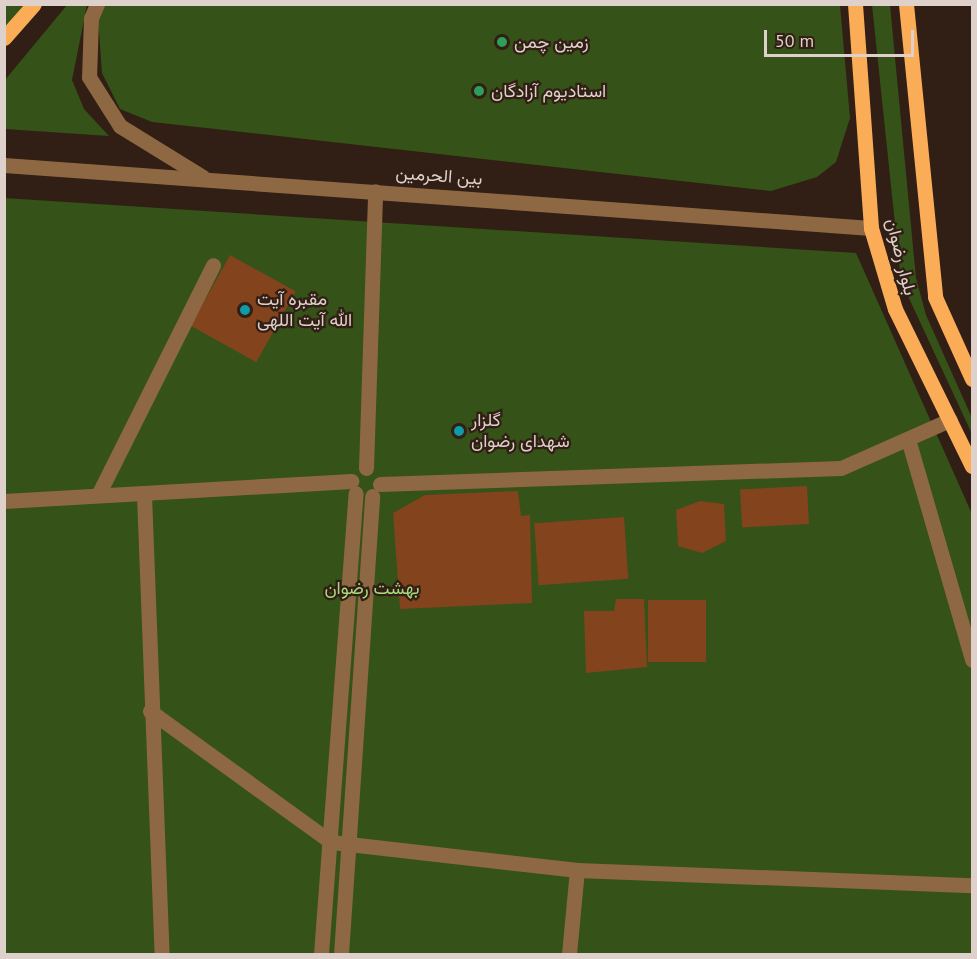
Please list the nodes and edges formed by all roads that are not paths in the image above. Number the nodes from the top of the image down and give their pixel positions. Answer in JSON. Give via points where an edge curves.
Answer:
{"nodes":[{"id":1,"x":34,"y":4,"type":"edge"},
{"id":2,"x":97,"y":4,"type":"edge"},
{"id":3,"x":855,"y":4,"type":"edge"},
{"id":4,"x":906,"y":4,"type":"edge"},
{"id":5,"x":4,"y":38,"type":"edge"},
{"id":6,"x":4,"y":165,"type":"edge"},
{"id":7,"x":205,"y":179,"type":"junction"},
{"id":8,"x":375,"y":191,"type":"junction"},
{"id":9,"x":872,"y":228,"type":"junction"},
{"id":10,"x":213,"y":265,"type":"dead end"},
{"id":11,"x":972,"y":380,"type":"edge"},
{"id":12,"x":950,"y":420,"type":"junction"},
{"id":13,"x":908,"y":439,"type":"junction"},
{"id":14,"x":972,"y":466,"type":"edge"},
{"id":15,"x":366,"y":468,"type":"junction"},
{"id":16,"x":353,"y":487,"type":"junction"},
{"id":17,"x":376,"y":490,"type":"junction"},
{"id":18,"x":98,"y":495,"type":"junction"},
{"id":19,"x":144,"y":495,"type":"junction"},
{"id":20,"x":4,"y":501,"type":"edge"},
{"id":21,"x":972,"y":660,"type":"edge"},
{"id":22,"x":150,"y":711,"type":"junction"},
{"id":23,"x":331,"y":842,"type":"junction"},
{"id":24,"x":348,"y":844,"type":"junction"},
{"id":25,"x":577,"y":870,"type":"junction"},
{"id":26,"x":972,"y":885,"type":"edge"},
{"id":27,"x":162,"y":954,"type":"edge"},
{"id":28,"x":321,"y":954,"type":"edge"},
{"id":29,"x":341,"y":954,"type":"edge"},
{"id":30,"x":569,"y":954,"type":"edge"}],
"edges":[{"from":1,"to":5,"type":"main road"},
{"from":2,"to":7,"type":"street","via":[[91,18],[88,77],[120,126]]},
{"from":3,"to":9,"type":"main road","name":"بلوار رضوان"},
{"from":4,"to":11,"type":"main road","name":"بلوار رضوان","via":[[935,297]]},
{"from":6,"to":7,"type":"street","name":"بین الحرمین"},
{"from":7,"to":8,"type":"street","name":"بین الحرمین"},
{"from":8,"to":9,"type":"street","name":"بین الحرمین"},
{"from":8,"to":15,"type":"street"},
{"from":9,"to":12,"type":"main road","name":"بلوار رضوان","via":[[895,309]]},
{"from":10,"to":18,"type":"street"},
{"from":12,"to":13,"type":"street"},
{"from":12,"to":14,"type":"main road","name":"بلوار رضوان"},
{"from":13,"to":17,"type":"street","via":[[842,468]]},
{"from":13,"to":21,"type":"street"},
{"from":15,"to":16,"type":"street"},
{"from":15,"to":17,"type":"street","via":[[377,474]]},
{"from":16,"to":17,"type":"street"},
{"from":16,"to":19,"type":"street"},
{"from":16,"to":23,"type":"street"},
{"from":17,"to":24,"type":"street"},
{"from":18,"to":19,"type":"street"},
{"from":18,"to":20,"type":"street"},
{"from":19,"to":22,"type":"street"},
{"from":22,"to":23,"type":"street"},
{"from":22,"to":27,"type":"street"},
{"from":23,"to":24,"type":"street"},
{"from":23,"to":28,"type":"street"},
{"from":24,"to":25,"type":"street"},
{"from":24,"to":29,"type":"street"},
{"from":25,"to":26,"type":"street"},
{"from":25,"to":30,"type":"street"}]}
